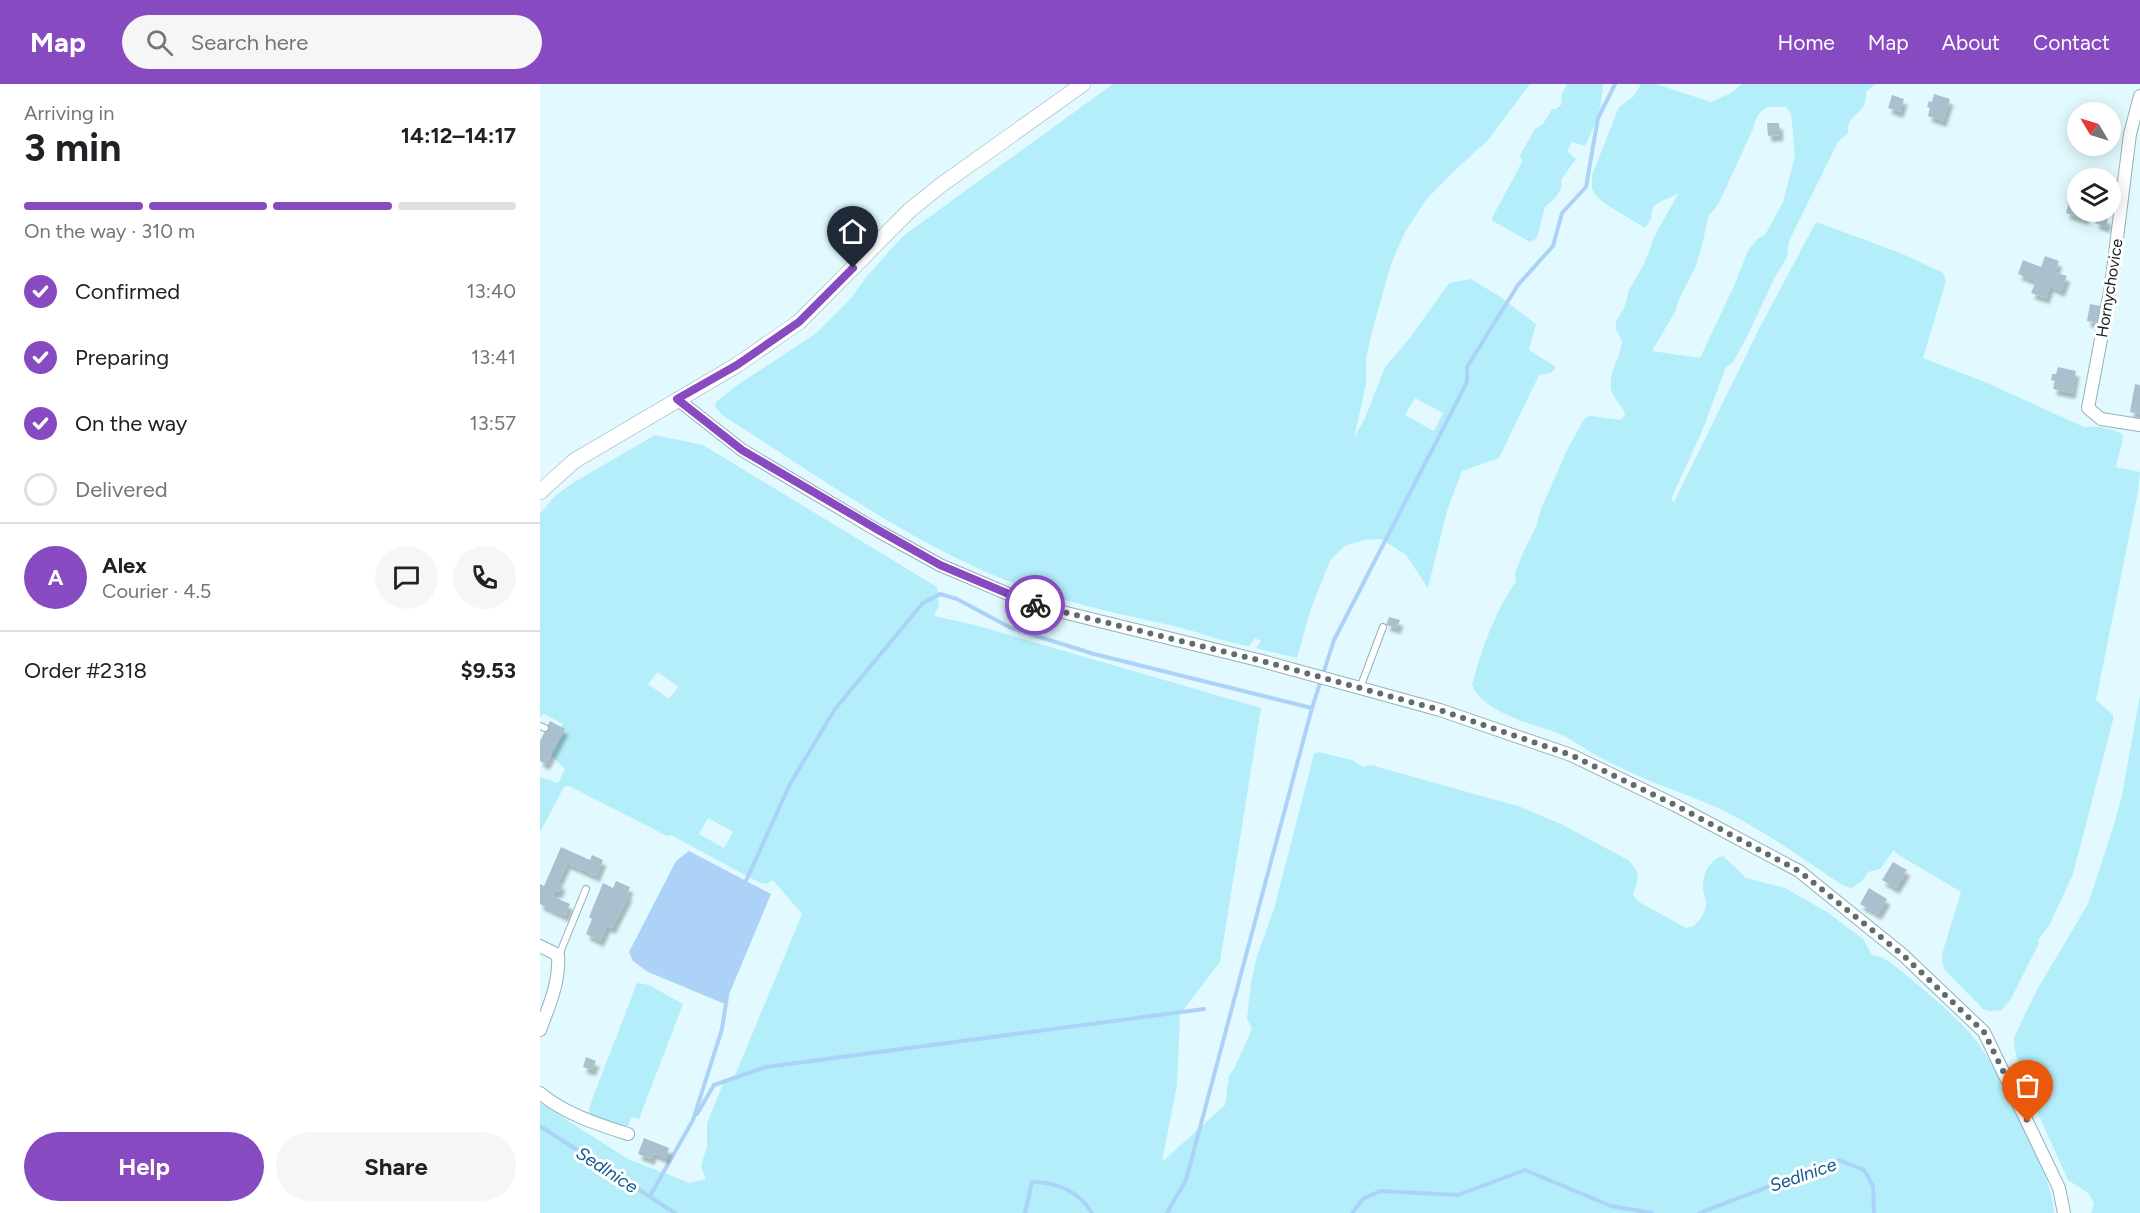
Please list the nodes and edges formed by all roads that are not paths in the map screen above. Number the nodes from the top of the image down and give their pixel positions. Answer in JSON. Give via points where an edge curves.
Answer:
{"nodes":[{"id":1,"x":1083,"y":84,"type":"edge"},
{"id":2,"x":2140,"y":96,"type":"edge"},
{"id":3,"x":677,"y":399,"type":"junction"},
{"id":4,"x":2140,"y":425,"type":"edge"},
{"id":5,"x":540,"y":492,"type":"edge"},
{"id":6,"x":1383,"y":627,"type":"dead end"},
{"id":7,"x":1360,"y":688,"type":"junction"},
{"id":8,"x":586,"y":889,"type":"dead end"},
{"id":9,"x":540,"y":946,"type":"edge"},
{"id":10,"x":558,"y":955,"type":"junction"},
{"id":11,"x":540,"y":1030,"type":"edge"},
{"id":12,"x":540,"y":1093,"type":"edge"},
{"id":13,"x":628,"y":1134,"type":"dead end"},
{"id":14,"x":2064,"y":1213,"type":"edge"}],
"edges":[{"from":1,"to":3,"type":"street","via":[[910,210],[799,322],[737,365]]},
{"from":2,"to":4,"type":"street","name":"Hornychovice","via":[[2130,134],[2111,286],[2088,408],[2101,419]]},
{"from":3,"to":5,"type":"street","via":[[574,461]]},
{"from":3,"to":7,"type":"street","via":[[742,450],[940,565],[1034,604]]},
{"from":6,"to":7,"type":"lane"},
{"from":7,"to":14,"type":"street","via":[[1440,710],[1571,755],[1799,871],[1903,955],[1984,1032],[2060,1188]]},
{"from":8,"to":10,"type":"lane"},
{"from":9,"to":10,"type":"street"},
{"from":10,"to":11,"type":"street","via":[[558,981]]},
{"from":12,"to":13,"type":"street","via":[[569,1112]]}]}
